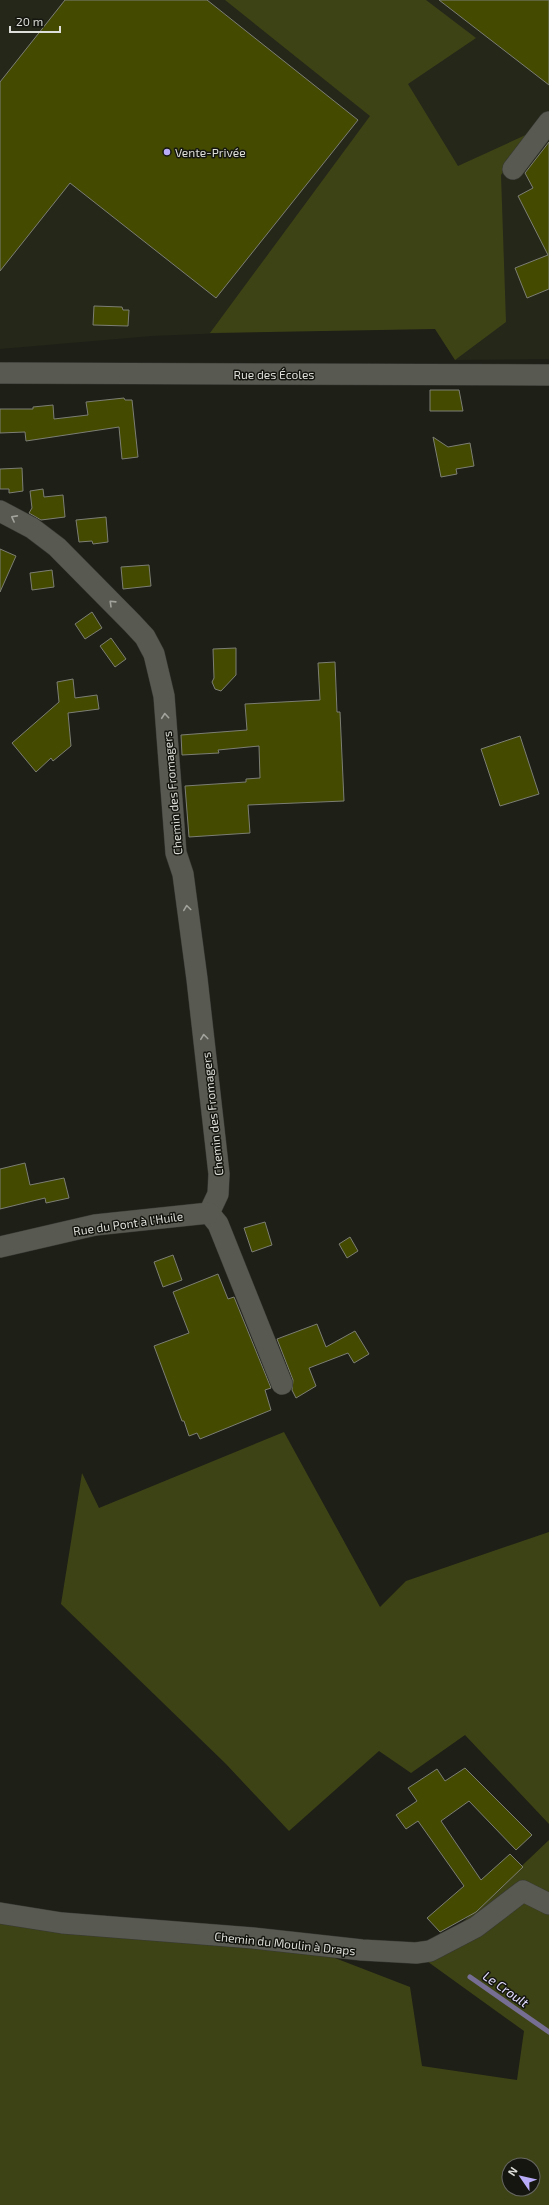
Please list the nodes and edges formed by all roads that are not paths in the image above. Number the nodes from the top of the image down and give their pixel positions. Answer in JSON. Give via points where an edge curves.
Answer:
{"nodes":[{"id":1,"x":549,"y":122,"type":"edge"},
{"id":2,"x":513,"y":169,"type":"dead end"},
{"id":3,"x":0,"y":373,"type":"edge"},
{"id":4,"x":549,"y":375,"type":"edge"},
{"id":5,"x":0,"y":511,"type":"edge"},
{"id":6,"x":209,"y":1213,"type":"junction"},
{"id":7,"x":0,"y":1247,"type":"edge"},
{"id":8,"x":282,"y":1384,"type":"dead end"},
{"id":9,"x":549,"y":1904,"type":"edge"},
{"id":10,"x":0,"y":1913,"type":"edge"}],
"edges":[{"from":1,"to":2,"type":"street"},
{"from":3,"to":4,"type":"street","name":"Rue des Écoles"},
{"from":6,"to":5,"type":"street","name":"Chemin des Fromagers","one_way":true,"via":[[218,1194],[214,1125],[183,874],[176,853],[164,696],[154,654],[145,637],[56,547],[32,528]]},
{"from":6,"to":7,"type":"street","name":"Rue du Pont à l'Huile","via":[[95,1225]]},
{"from":6,"to":8,"type":"street","via":[[218,1224]]},
{"from":9,"to":10,"type":"street","name":"Chemin du Moulin à Draps","via":[[523,1891],[476,1928],[430,1951],[416,1953],[62,1923]]}]}
